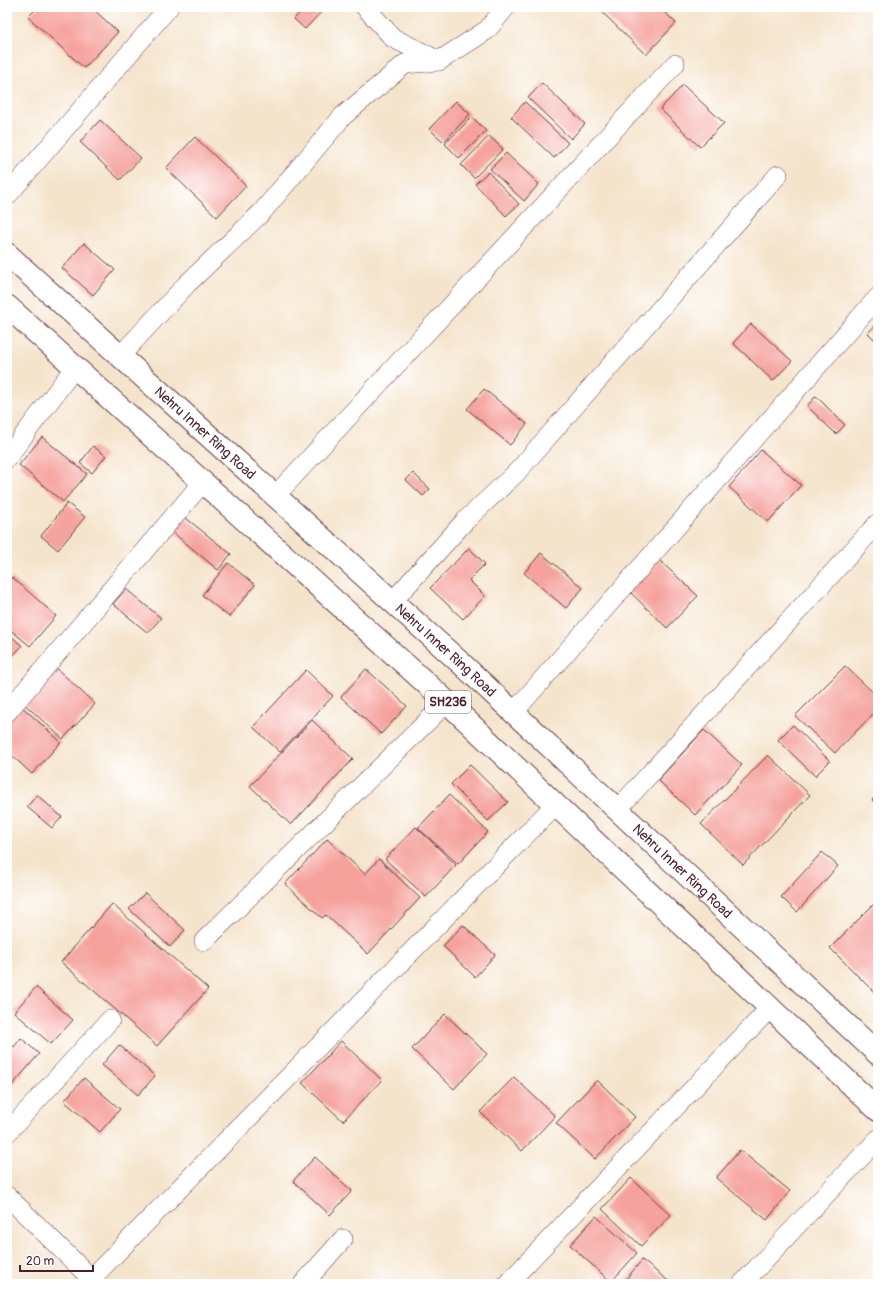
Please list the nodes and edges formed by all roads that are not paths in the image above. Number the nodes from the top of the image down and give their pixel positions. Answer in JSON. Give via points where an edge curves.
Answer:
{"nodes":[{"id":1,"x":169,"y":7,"type":"edge"},
{"id":2,"x":366,"y":7,"type":"edge"},
{"id":3,"x":506,"y":7,"type":"edge"},
{"id":4,"x":439,"y":61,"type":"junction"},
{"id":5,"x":675,"y":64,"type":"dead end"},
{"id":6,"x":778,"y":175,"type":"dead end"},
{"id":7,"x":7,"y":196,"type":"edge"},
{"id":8,"x":7,"y":254,"type":"edge"},
{"id":9,"x":878,"y":297,"type":"edge"},
{"id":10,"x":7,"y":306,"type":"edge"},
{"id":11,"x":120,"y":356,"type":"junction"},
{"id":12,"x":75,"y":367,"type":"junction"},
{"id":13,"x":7,"y":458,"type":"edge"},
{"id":14,"x":203,"y":482,"type":"junction"},
{"id":15,"x":275,"y":496,"type":"junction"},
{"id":16,"x":878,"y":523,"type":"edge"},
{"id":17,"x":392,"y":602,"type":"junction"},
{"id":18,"x":447,"y":702,"type":"junction"},
{"id":19,"x":7,"y":712,"type":"edge"},
{"id":20,"x":513,"y":713,"type":"junction"},
{"id":21,"x":555,"y":805,"type":"junction"},
{"id":22,"x":617,"y":810,"type":"junction"},
{"id":23,"x":204,"y":941,"type":"dead end"},
{"id":24,"x":770,"y":1008,"type":"junction"},
{"id":25,"x":110,"y":1020,"type":"dead end"},
{"id":26,"x":878,"y":1054,"type":"edge"},
{"id":27,"x":878,"y":1110,"type":"edge"},
{"id":28,"x":7,"y":1133,"type":"edge"},
{"id":29,"x":878,"y":1139,"type":"edge"},
{"id":30,"x":7,"y":1196,"type":"edge"},
{"id":31,"x":343,"y":1239,"type":"dead end"},
{"id":32,"x":91,"y":1282,"type":"edge"},
{"id":33,"x":303,"y":1284,"type":"edge"},
{"id":34,"x":507,"y":1284,"type":"edge"},
{"id":35,"x":742,"y":1284,"type":"edge"}],
"edges":[{"from":1,"to":7,"type":"street"},
{"from":2,"to":4,"type":"street","via":[[393,38]]},
{"from":3,"to":4,"type":"street","via":[[487,30]]},
{"from":4,"to":11,"type":"street","via":[[405,64],[343,116],[262,212],[187,284]]},
{"from":5,"to":15,"type":"street"},
{"from":6,"to":17,"type":"street","via":[[516,473],[465,521]]},
{"from":8,"to":11,"type":"main road","name":"Nehru Inner Ring Road","number":"SH236"},
{"from":9,"to":20,"type":"street"},
{"from":10,"to":12,"type":"main road","number":"SH236"},
{"from":11,"to":15,"type":"main road","name":"Nehru Inner Ring Road","number":"SH236"},
{"from":12,"to":13,"type":"street"},
{"from":12,"to":14,"type":"main road","number":"SH236"},
{"from":14,"to":18,"type":"main road","number":"SH236"},
{"from":14,"to":19,"type":"street"},
{"from":15,"to":17,"type":"main road","name":"Nehru Inner Ring Road","number":"SH236"},
{"from":16,"to":22,"type":"street"},
{"from":17,"to":20,"type":"main road","name":"Nehru Inner Ring Road","number":"SH236"},
{"from":18,"to":21,"type":"main road","number":"SH236"},
{"from":18,"to":23,"type":"street"},
{"from":20,"to":22,"type":"main road","name":"Nehru Inner Ring Road","number":"SH236"},
{"from":21,"to":24,"type":"main road","number":"SH236"},
{"from":21,"to":32,"type":"street"},
{"from":22,"to":26,"type":"main road","name":"Nehru Inner Ring Road","number":"SH236"},
{"from":24,"to":27,"type":"main road","number":"SH236"},
{"from":24,"to":34,"type":"street"},
{"from":25,"to":28,"type":"street"},
{"from":29,"to":35,"type":"street"},
{"from":30,"to":32,"type":"street"},
{"from":31,"to":33,"type":"street"}]}
